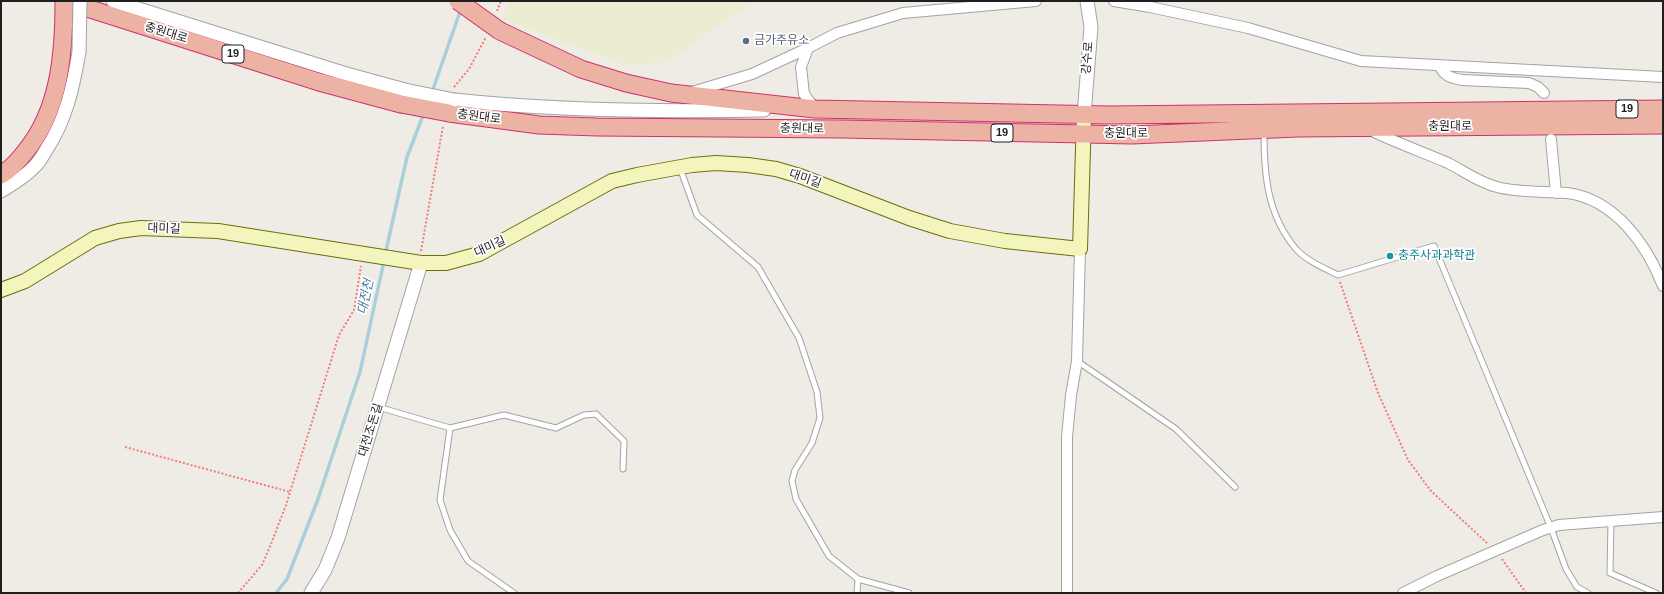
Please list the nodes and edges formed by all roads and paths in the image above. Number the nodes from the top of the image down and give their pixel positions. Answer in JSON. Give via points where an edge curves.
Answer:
{"nodes":[{"id":1,"x":65,"y":1,"type":"edge"},
{"id":2,"x":80,"y":1,"type":"edge"},
{"id":3,"x":113,"y":1,"type":"edge"},
{"id":4,"x":458,"y":1,"type":"edge"},
{"id":5,"x":1036,"y":1,"type":"edge"},
{"id":6,"x":1087,"y":1,"type":"edge"},
{"id":7,"x":1114,"y":1,"type":"edge"},
{"id":8,"x":808,"y":48,"type":"junction"},
{"id":9,"x":71,"y":50,"type":"junction"},
{"id":10,"x":1439,"y":65,"type":"junction"},
{"id":11,"x":1663,"y":77,"type":"edge"},
{"id":12,"x":1544,"y":92,"type":"dead end"},
{"id":13,"x":684,"y":94,"type":"junction"},
{"id":14,"x":403,"y":97,"type":"junction"},
{"id":15,"x":452,"y":107,"type":"junction"},
{"id":16,"x":815,"y":109,"type":"junction"},
{"id":17,"x":1663,"y":109,"type":"edge"},
{"id":18,"x":1084,"y":115,"type":"junction"},
{"id":19,"x":1554,"y":125,"type":"junction"},
{"id":20,"x":1663,"y":125,"type":"edge"},
{"id":21,"x":1366,"y":127,"type":"junction"},
{"id":22,"x":1264,"y":129,"type":"junction"},
{"id":23,"x":1083,"y":134,"type":"junction"},
{"id":24,"x":680,"y":167,"type":"junction"},
{"id":25,"x":1,"y":175,"type":"edge"},
{"id":26,"x":1,"y":191,"type":"edge"},
{"id":27,"x":1556,"y":193,"type":"junction"},
{"id":28,"x":1080,"y":249,"type":"junction"},
{"id":29,"x":363,"y":257,"type":"junction"},
{"id":30,"x":416,"y":262,"type":"junction"},
{"id":31,"x":1338,"y":275,"type":"junction"},
{"id":32,"x":1663,"y":286,"type":"edge"},
{"id":33,"x":1,"y":290,"type":"edge"},
{"id":34,"x":1077,"y":361,"type":"junction"},
{"id":35,"x":378,"y":408,"type":"junction"},
{"id":36,"x":450,"y":428,"type":"junction"},
{"id":37,"x":125,"y":447,"type":"dead end"},
{"id":38,"x":623,"y":469,"type":"dead end"},
{"id":39,"x":1235,"y":487,"type":"dead end"},
{"id":40,"x":290,"y":492,"type":"junction"},
{"id":41,"x":1663,"y":517,"type":"edge"},
{"id":42,"x":1611,"y":521,"type":"junction"},
{"id":43,"x":1551,"y":528,"type":"junction"},
{"id":44,"x":1496,"y":551,"type":"junction"},
{"id":45,"x":858,"y":579,"type":"junction"},
{"id":46,"x":238,"y":593,"type":"edge"},
{"id":47,"x":312,"y":593,"type":"edge"},
{"id":48,"x":514,"y":593,"type":"edge"},
{"id":49,"x":857,"y":593,"type":"edge"},
{"id":50,"x":909,"y":593,"type":"edge"},
{"id":51,"x":1067,"y":593,"type":"edge"},
{"id":52,"x":1403,"y":593,"type":"edge"},
{"id":53,"x":1526,"y":593,"type":"edge"},
{"id":54,"x":1588,"y":593,"type":"edge"},
{"id":55,"x":1656,"y":593,"type":"edge"}],
"edges":[{"from":1,"to":9,"type":"highway","number":"19"},
{"from":1,"to":14,"type":"highway","name":"충원대로","number":"19","via":[[319,82]]},
{"from":2,"to":9,"type":"street","bridge":true},
{"from":3,"to":14,"type":"street","name":"충원대로","via":[[343,73]]},
{"from":4,"to":13,"type":"highway","name":"충원대로","bridge":true,"via":[[500,31],[580,69],[626,83]]},
{"from":5,"to":8,"type":"street","via":[[903,13],[837,33]]},
{"from":6,"to":18,"type":"street","name":"강수로","via":[[1091,27]]},
{"from":7,"to":10,"type":"street","via":[[1150,6],[1248,28],[1361,61]]},
{"from":8,"to":13,"type":"street","via":[[752,74]]},
{"from":8,"to":16,"type":"street","via":[[801,67],[804,94]]},
{"from":9,"to":25,"type":"highway","via":[[46,116],[33,142],[16,163]]},
{"from":9,"to":26,"type":"street","via":[[74,86],[66,114],[36,165]]},
{"from":10,"to":11,"type":"street"},
{"from":10,"to":12,"type":"street","via":[[1451,78],[1529,83]]},
{"from":13,"to":16,"type":"highway","name":"충원대로"},
{"from":14,"to":15,"type":"highway","name":"충원대로","number":"19","bridge":true},
{"from":15,"to":16,"type":"street","via":[[503,105],[698,111]]},
{"from":15,"to":23,"type":"highway","name":"충원대로","number":"19","via":[[539,125]]},
{"from":16,"to":18,"type":"highway","name":"충원대로","number":"19"},
{"from":17,"to":19,"type":"highway","number":"19","via":[[1592,109]]},
{"from":18,"to":19,"type":"highway","name":"충원대로","number":"19","via":[[1276,114]]},
{"from":18,"to":23,"type":"main road"},
{"from":19,"to":20,"type":"highway","number":"19"},
{"from":19,"to":21,"type":"highway","name":"충원대로","number":"19"},
{"from":19,"to":27,"type":"street"},
{"from":21,"to":22,"type":"highway","name":"충원대로","number":"19"},
{"from":21,"to":27,"type":"street","via":[[1496,187]]},
{"from":22,"to":23,"type":"highway","name":"충원대로","number":"19","via":[[1132,135]]},
{"from":22,"to":31,"type":"lane","via":[[1264,168],[1271,203],[1284,231],[1297,249],[1318,265]]},
{"from":23,"to":28,"type":"main road"},
{"from":24,"to":28,"type":"main road","name":"대미길","via":[[716,163],[776,169],[950,232]]},
{"from":24,"to":30,"type":"main road","name":"대미길","via":[[612,181],[479,254],[446,263]]},
{"from":24,"to":45,"type":"lane","via":[[697,215],[758,267],[799,338],[817,392],[820,418],[812,443],[795,470],[792,481],[796,499],[829,556]]},
{"from":27,"to":32,"type":"street","via":[[1568,193],[1591,199],[1610,211],[1629,229],[1647,252]]},
{"from":28,"to":34,"type":"street"},
{"from":29,"to":30,"type":"main road","name":"대미길"},
{"from":29,"to":33,"type":"main road","name":"대미길","via":[[218,231],[141,228],[95,238],[25,281]]},
{"from":29,"to":40,"type":"path","via":[[354,310],[339,335]]},
{"from":30,"to":35,"type":"street","name":"대전조돈길"},
{"from":31,"to":43,"type":"lane","via":[[1434,246]]},
{"from":31,"to":44,"type":"path","via":[[1378,393],[1408,460],[1431,491]]},
{"from":34,"to":39,"type":"lane","via":[[1176,429]]},
{"from":34,"to":51,"type":"street","via":[[1066,437]]},
{"from":35,"to":36,"type":"lane"},
{"from":35,"to":47,"type":"street","name":"대전조돈길","via":[[338,538]]},
{"from":36,"to":38,"type":"lane","via":[[504,414],[556,428],[584,414],[596,414],[624,441]]},
{"from":36,"to":48,"type":"lane","via":[[440,500],[450,530],[468,561]]},
{"from":37,"to":40,"type":"path"},
{"from":40,"to":46,"type":"path","via":[[262,565]]},
{"from":41,"to":42,"type":"street"},
{"from":42,"to":43,"type":"street","via":[[1559,525]]},
{"from":42,"to":55,"type":"lane","via":[[1610,573]]},
{"from":43,"to":44,"type":"street"},
{"from":43,"to":54,"type":"lane","via":[[1566,569],[1578,587]]},
{"from":44,"to":52,"type":"street"},
{"from":44,"to":53,"type":"path"},
{"from":45,"to":49,"type":"lane"},
{"from":45,"to":50,"type":"lane"}]}
